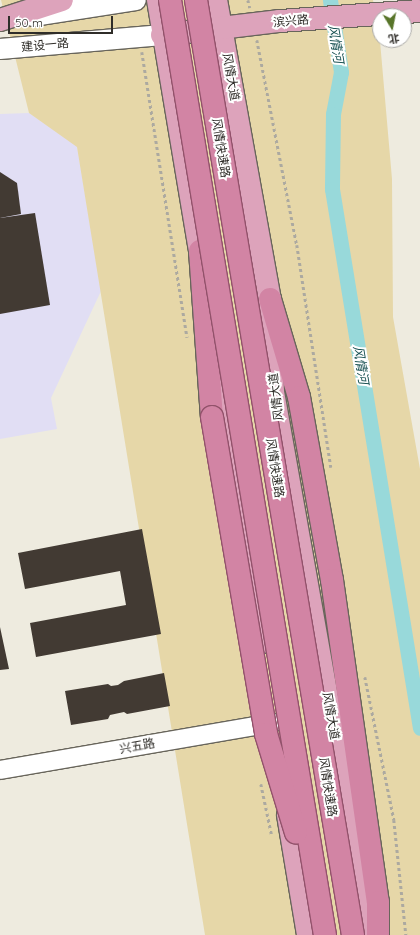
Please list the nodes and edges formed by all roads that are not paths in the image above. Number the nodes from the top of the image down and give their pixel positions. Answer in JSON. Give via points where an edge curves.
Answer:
{"nodes":[{"id":1,"x":62,"y":0,"type":"edge"},
{"id":2,"x":136,"y":0,"type":"edge"},
{"id":3,"x":158,"y":0,"type":"edge"},
{"id":4,"x":170,"y":0,"type":"edge"},
{"id":5,"x":196,"y":0,"type":"edge"},
{"id":6,"x":216,"y":0,"type":"edge"},
{"id":7,"x":420,"y":11,"type":"edge"},
{"id":8,"x":0,"y":21,"type":"edge"},
{"id":9,"x":222,"y":28,"type":"junction"},
{"id":10,"x":162,"y":35,"type":"junction"},
{"id":11,"x":0,"y":49,"type":"edge"},
{"id":12,"x":200,"y":251,"type":"junction"},
{"id":13,"x":270,"y":299,"type":"junction"},
{"id":14,"x":273,"y":723,"type":"junction"},
{"id":15,"x":0,"y":770,"type":"edge"},
{"id":16,"x":318,"y":930,"type":"edge"},
{"id":17,"x":353,"y":935,"type":"edge"},
{"id":18,"x":369,"y":935,"type":"edge"},
{"id":19,"x":378,"y":935,"type":"edge"}],
"edges":[{"from":1,"to":8,"type":"main road"},
{"from":2,"to":8,"type":"main road"},
{"from":3,"to":10,"type":"main road"},
{"from":4,"to":16,"type":"highway","bridge":true},
{"from":5,"to":17,"type":"highway","name":"风情快速路","bridge":true},
{"from":6,"to":9,"type":"main road","name":"风情大道"},
{"from":7,"to":9,"type":"main road","name":"滨兴路","via":[[373,13]]},
{"from":9,"to":10,"type":"main road","name":"滨兴路"},
{"from":9,"to":13,"type":"main road","name":"风情大道"},
{"from":10,"to":11,"type":"main road","name":"建设一路"},
{"from":10,"to":12,"type":"main road"},
{"from":12,"to":14,"type":"main road"},
{"from":12,"to":16,"type":"highway","bridge":true,"via":[[212,417],[266,734]]},
{"from":13,"to":18,"type":"main road","name":"风情大道","via":[[273,392]]},
{"from":13,"to":19,"type":"highway","via":[[299,398],[332,580],[378,902]]},
{"from":14,"to":15,"type":"street","name":"兴五路"},
{"from":14,"to":16,"type":"main road"}]}
